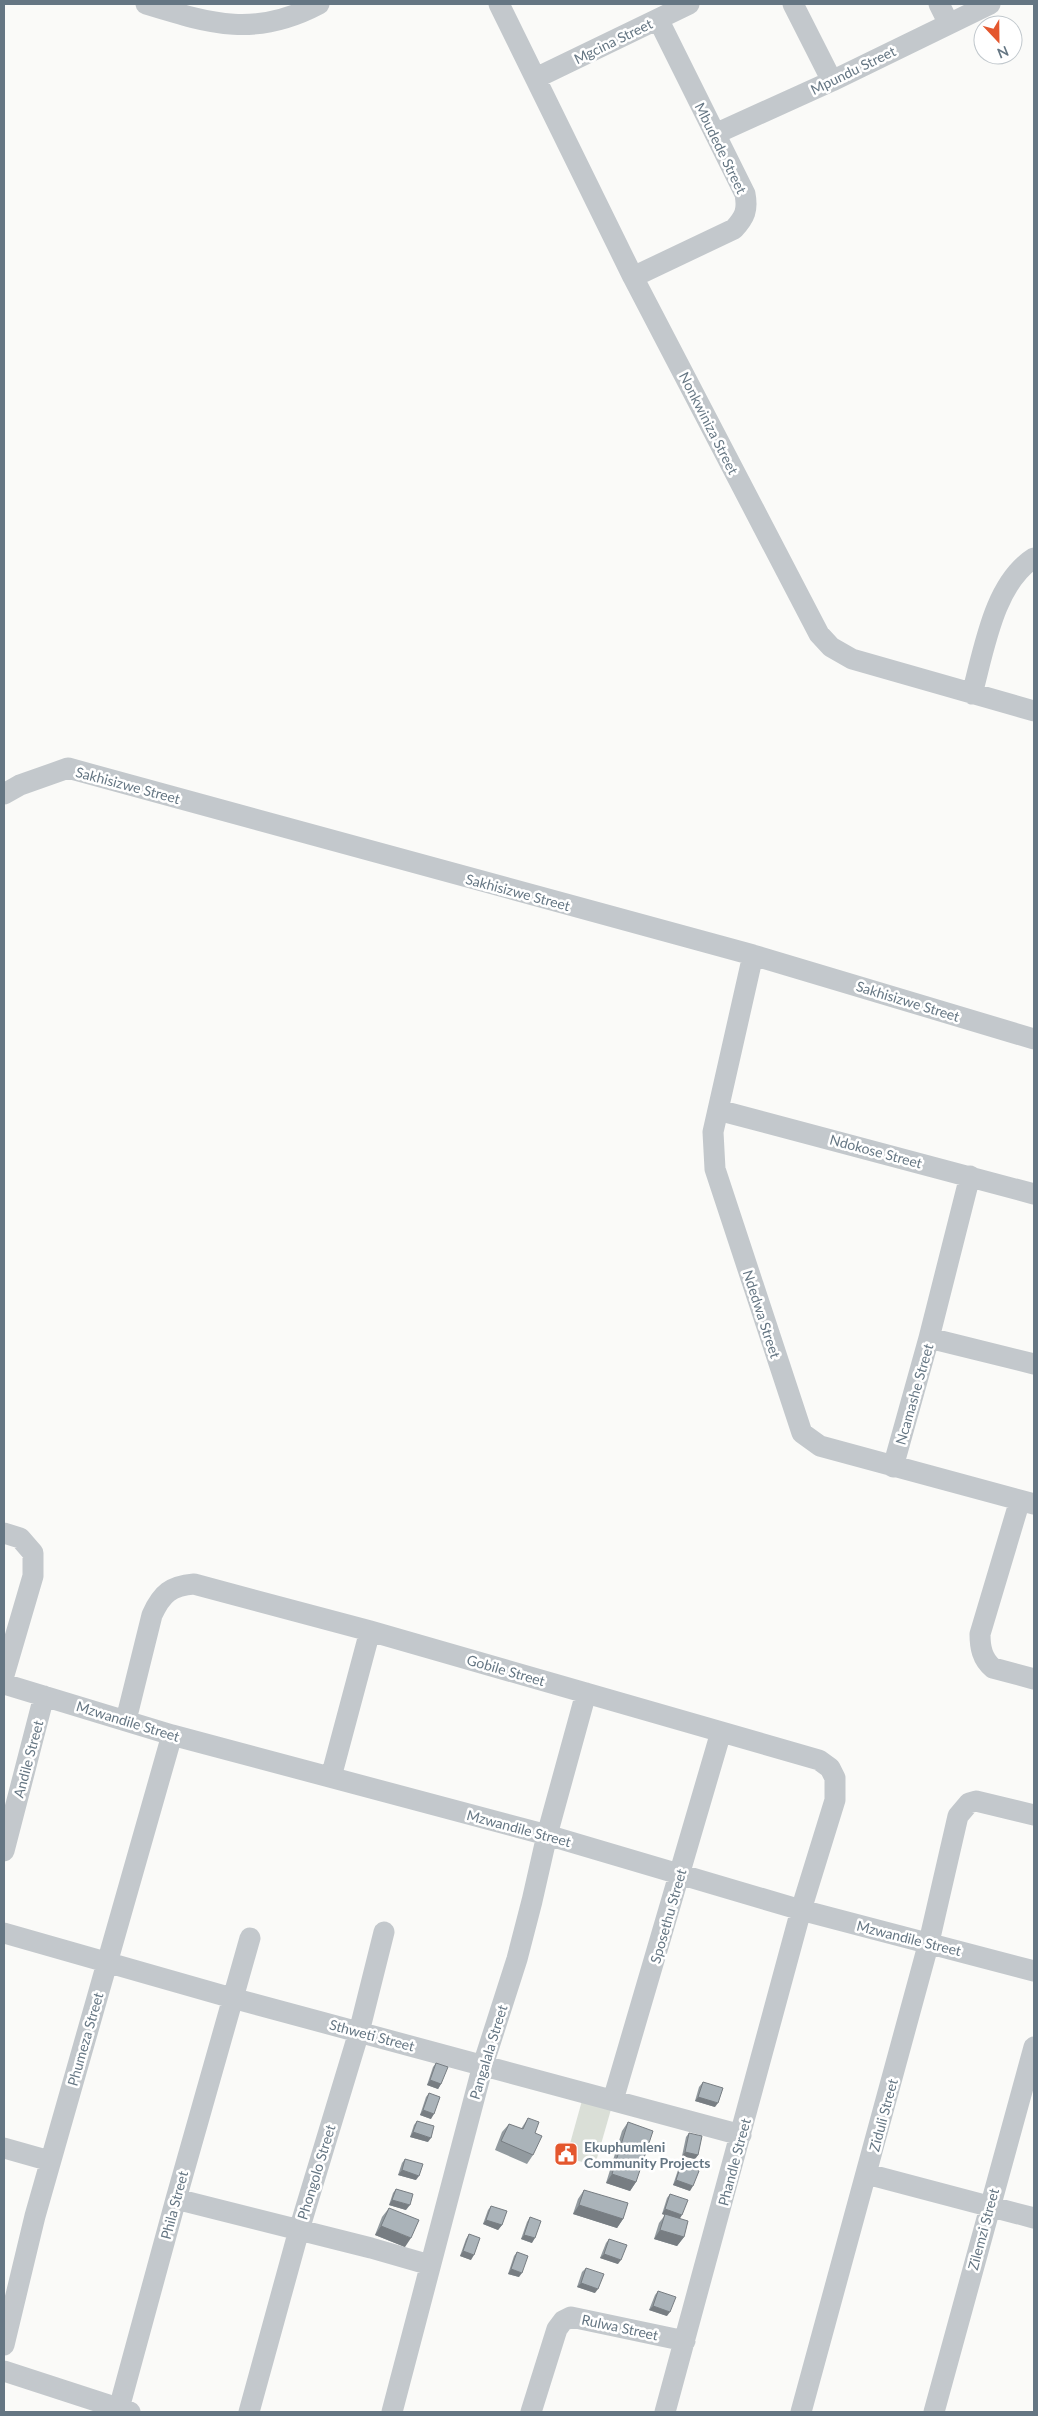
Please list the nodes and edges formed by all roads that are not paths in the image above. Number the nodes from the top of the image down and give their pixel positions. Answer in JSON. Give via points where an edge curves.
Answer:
{"nodes":[{"id":1,"x":146,"y":4,"type":"edge"},
{"id":2,"x":319,"y":4,"type":"edge"},
{"id":3,"x":499,"y":4,"type":"edge"},
{"id":4,"x":689,"y":4,"type":"edge"},
{"id":5,"x":793,"y":4,"type":"edge"},
{"id":6,"x":939,"y":4,"type":"edge"},
{"id":7,"x":990,"y":4,"type":"edge"},
{"id":8,"x":658,"y":20,"type":"junction"},
{"id":9,"x":949,"y":24,"type":"junction"},
{"id":10,"x":536,"y":78,"type":"junction"},
{"id":11,"x":832,"y":81,"type":"junction"},
{"id":12,"x":715,"y":134,"type":"junction"},
{"id":13,"x":633,"y":277,"type":"junction"},
{"id":14,"x":1034,"y":558,"type":"edge"},
{"id":15,"x":972,"y":694,"type":"junction"},
{"id":16,"x":1034,"y":711,"type":"edge"},
{"id":17,"x":4,"y":794,"type":"edge"},
{"id":18,"x":753,"y":955,"type":"junction"},
{"id":19,"x":1034,"y":1039,"type":"edge"},
{"id":20,"x":718,"y":1110,"type":"junction"},
{"id":21,"x":970,"y":1176,"type":"junction"},
{"id":22,"x":1034,"y":1194,"type":"edge"},
{"id":23,"x":929,"y":1338,"type":"junction"},
{"id":24,"x":1034,"y":1364,"type":"edge"},
{"id":25,"x":893,"y":1467,"type":"junction"},
{"id":26,"x":1027,"y":1502,"type":"edge"},
{"id":27,"x":4,"y":1533,"type":"edge"},
{"id":28,"x":370,"y":1631,"type":"junction"},
{"id":29,"x":4,"y":1675,"type":"edge"},
{"id":30,"x":1034,"y":1679,"type":"edge"},
{"id":31,"x":4,"y":1684,"type":"edge"},
{"id":32,"x":586,"y":1692,"type":"junction"},
{"id":33,"x":44,"y":1696,"type":"junction"},
{"id":34,"x":126,"y":1720,"type":"junction"},
{"id":35,"x":721,"y":1732,"type":"junction"},
{"id":36,"x":172,"y":1734,"type":"junction"},
{"id":37,"x":331,"y":1778,"type":"junction"},
{"id":38,"x":1034,"y":1815,"type":"edge"},
{"id":39,"x":547,"y":1834,"type":"junction"},
{"id":40,"x":4,"y":1851,"type":"edge"},
{"id":41,"x":681,"y":1874,"type":"junction"},
{"id":42,"x":801,"y":1910,"type":"junction"},
{"id":43,"x":384,"y":1932,"type":"dead end"},
{"id":44,"x":4,"y":1933,"type":"edge"},
{"id":45,"x":250,"y":1938,"type":"dead end"},
{"id":46,"x":929,"y":1942,"type":"junction"},
{"id":47,"x":107,"y":1961,"type":"junction"},
{"id":48,"x":1034,"y":1971,"type":"edge"},
{"id":49,"x":232,"y":1998,"type":"junction"},
{"id":50,"x":359,"y":2032,"type":"junction"},
{"id":51,"x":1034,"y":2047,"type":"edge"},
{"id":52,"x":483,"y":2065,"type":"junction"},
{"id":53,"x":613,"y":2100,"type":"junction"},
{"id":54,"x":741,"y":2135,"type":"junction"},
{"id":55,"x":4,"y":2148,"type":"edge"},
{"id":56,"x":50,"y":2161,"type":"junction"},
{"id":57,"x":867,"y":2174,"type":"junction"},
{"id":58,"x":176,"y":2199,"type":"junction"},
{"id":59,"x":990,"y":2206,"type":"junction"},
{"id":60,"x":1034,"y":2218,"type":"edge"},
{"id":61,"x":298,"y":2230,"type":"junction"},
{"id":62,"x":430,"y":2265,"type":"junction"},
{"id":63,"x":685,"y":2341,"type":"junction"},
{"id":64,"x":4,"y":2345,"type":"edge"},
{"id":65,"x":4,"y":2371,"type":"edge"},
{"id":66,"x":123,"y":2411,"type":"edge"},
{"id":67,"x":249,"y":2412,"type":"edge"},
{"id":68,"x":392,"y":2412,"type":"edge"},
{"id":69,"x":531,"y":2412,"type":"edge"},
{"id":70,"x":665,"y":2412,"type":"edge"},
{"id":71,"x":801,"y":2412,"type":"edge"},
{"id":72,"x":934,"y":2412,"type":"edge"}],
"edges":[{"from":1,"to":2,"type":"street","via":[[234,26],[282,20]]},
{"from":3,"to":10,"type":"street","name":"Nonkwiniza Street"},
{"from":4,"to":8,"type":"street","name":"Mgcina Street"},
{"from":5,"to":11,"type":"street"},
{"from":6,"to":9,"type":"street"},
{"from":7,"to":9,"type":"street","name":"Mpundu Street"},
{"from":8,"to":10,"type":"street","name":"Mgcina Street"},
{"from":8,"to":12,"type":"street","name":"Mbudede Street"},
{"from":9,"to":11,"type":"street","name":"Mpundu Street"},
{"from":10,"to":13,"type":"street","name":"Nonkwiniza Street"},
{"from":11,"to":12,"type":"street","name":"Mpundu Street"},
{"from":12,"to":13,"type":"street","name":"Mbudede Street","via":[[745,194],[748,206],[744,218],[734,228]]},
{"from":13,"to":15,"type":"street","name":"Nonkwiniza Street","via":[[819,634],[832,647],[852,659]]},
{"from":14,"to":15,"type":"street","via":[[1017,571],[1005,590]]},
{"from":15,"to":16,"type":"street","name":"Nonkwiniza Street"},
{"from":17,"to":18,"type":"street","name":"Sakhisizwe Street","via":[[68,768]]},
{"from":18,"to":19,"type":"street","name":"Sakhisizwe Street"},
{"from":18,"to":20,"type":"street","name":"Ndedwa Street"},
{"from":20,"to":21,"type":"street","name":"Ndokose Street"},
{"from":20,"to":25,"type":"street","name":"Ndedwa Street","via":[[712,1145],[715,1169],[802,1433],[820,1446]]},
{"from":21,"to":22,"type":"street","name":"Ndokose Street"},
{"from":21,"to":23,"type":"street"},
{"from":23,"to":24,"type":"street","name":"Ncamashe Street"},
{"from":23,"to":25,"type":"street","name":"Ncamashe Street"},
{"from":25,"to":26,"type":"street","name":"Ndedwa Street"},
{"from":26,"to":30,"type":"street","via":[[980,1634],[980,1646],[993,1668]]},
{"from":27,"to":29,"type":"street","via":[[20,1538],[33,1553],[33,1576]]},
{"from":28,"to":32,"type":"street","name":"Gobile Street"},
{"from":28,"to":34,"type":"street","name":"Gobile Street","via":[[194,1584],[179,1585],[162,1597],[152,1615]]},
{"from":28,"to":37,"type":"street"},
{"from":31,"to":33,"type":"street","name":"Mzwandile Street"},
{"from":32,"to":35,"type":"street","name":"Gobile Street"},
{"from":32,"to":39,"type":"street","name":"Pangalala Street"},
{"from":33,"to":34,"type":"street","name":"Mzwandile Street"},
{"from":33,"to":40,"type":"street","name":"Andile Street"},
{"from":34,"to":36,"type":"street","name":"Mzwandile Street"},
{"from":35,"to":41,"type":"street","name":"Sposethu Street"},
{"from":35,"to":42,"type":"street","name":"Gobile Street","via":[[819,1760],[830,1768],[835,1778],[835,1800]]},
{"from":36,"to":37,"type":"street","name":"Mzwandile Street"},
{"from":36,"to":47,"type":"street","name":"Phumeza Street"},
{"from":37,"to":39,"type":"street","name":"Mzwandile Street"},
{"from":38,"to":46,"type":"street","name":"Ziduli Street","via":[[976,1801],[969,1803],[958,1816]]},
{"from":39,"to":41,"type":"street","name":"Mzwandile Street"},
{"from":39,"to":52,"type":"street","name":"Pangalala Street","via":[[517,1959]]},
{"from":41,"to":42,"type":"street","name":"Mzwandile Street"},
{"from":41,"to":53,"type":"street","name":"Sposethu Street"},
{"from":42,"to":46,"type":"street","name":"Mzwandile Street"},
{"from":42,"to":54,"type":"street","name":"Phandle Street"},
{"from":43,"to":50,"type":"street","name":"Phongolo Street"},
{"from":44,"to":47,"type":"street","name":"Sthweti Street"},
{"from":45,"to":49,"type":"street","name":"Phila Street"},
{"from":46,"to":48,"type":"street","name":"Mzwandile Street"},
{"from":46,"to":57,"type":"street","name":"Ziduli Street"},
{"from":47,"to":49,"type":"street","name":"Sthweti Street"},
{"from":47,"to":56,"type":"street","name":"Phumeza Street"},
{"from":49,"to":50,"type":"street","name":"Sthweti Street"},
{"from":49,"to":58,"type":"street","name":"Phila Street"},
{"from":50,"to":52,"type":"street","name":"Sthweti Street"},
{"from":50,"to":61,"type":"street","name":"Phongolo Street"},
{"from":51,"to":59,"type":"street","name":"Zilemzi Street"},
{"from":52,"to":53,"type":"street","name":"Sthweti Street"},
{"from":52,"to":62,"type":"street","name":"Pangalala Street"},
{"from":53,"to":54,"type":"street","name":"Sthweti Street"},
{"from":54,"to":63,"type":"street","name":"Phandle Street"},
{"from":55,"to":56,"type":"street"},
{"from":56,"to":64,"type":"street","name":"Phumeza Street"},
{"from":57,"to":59,"type":"street"},
{"from":57,"to":71,"type":"street","name":"Ziduli Street"},
{"from":58,"to":61,"type":"street"},
{"from":58,"to":66,"type":"street","name":"Phila Street"},
{"from":59,"to":60,"type":"street"},
{"from":59,"to":72,"type":"street","name":"Zilemzi Street"},
{"from":61,"to":62,"type":"street"},
{"from":61,"to":67,"type":"street","name":"Phongolo Street"},
{"from":62,"to":68,"type":"street","name":"Pangalala Street"},
{"from":63,"to":69,"type":"street","name":"Rulwa Street","via":[[571,2317],[563,2321],[557,2330]]},
{"from":63,"to":70,"type":"street","name":"Phandle Street"},
{"from":65,"to":66,"type":"street"}]}
